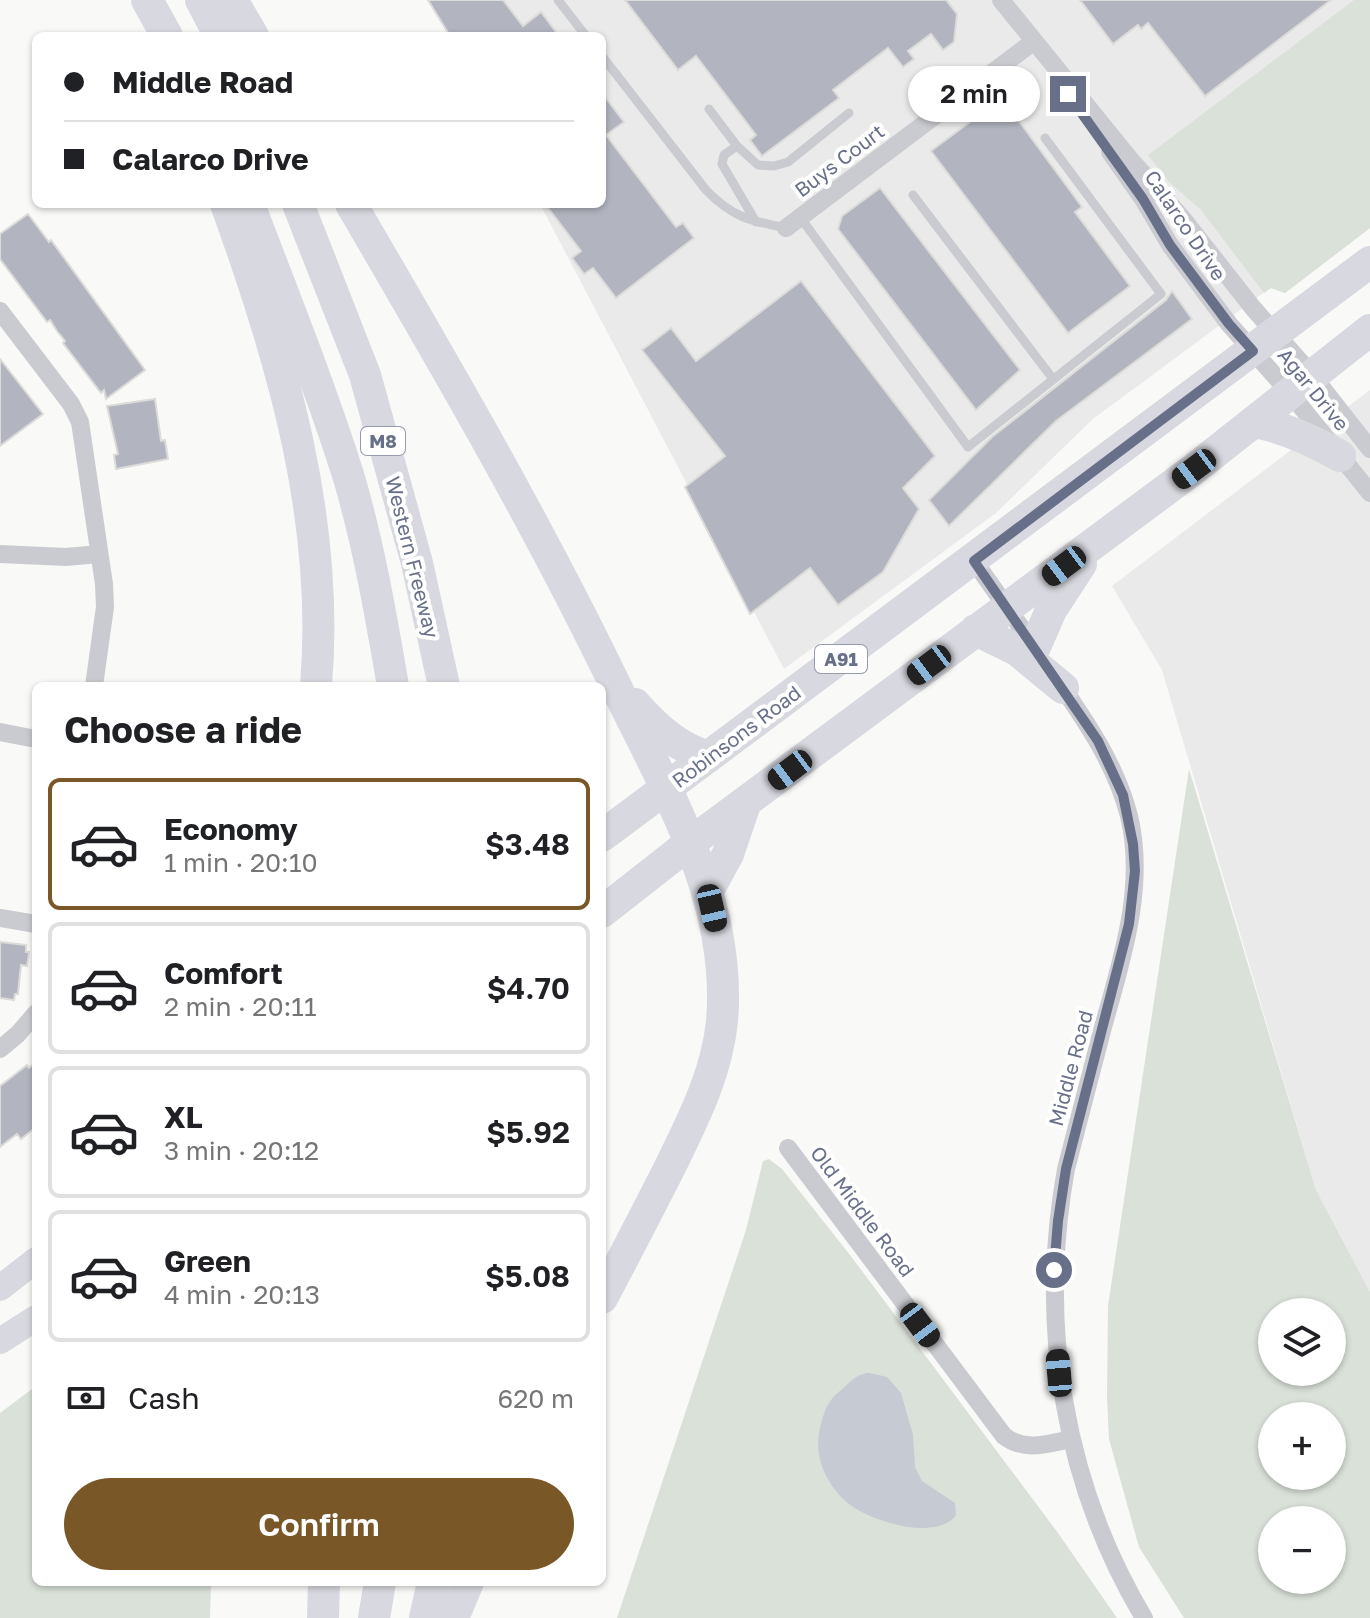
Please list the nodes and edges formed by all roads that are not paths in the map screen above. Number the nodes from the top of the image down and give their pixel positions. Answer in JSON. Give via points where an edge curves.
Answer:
{"nodes":[{"id":1,"x":137,"y":0,"type":"edge"},
{"id":2,"x":147,"y":0,"type":"edge"},
{"id":3,"x":201,"y":0,"type":"edge"},
{"id":4,"x":232,"y":0,"type":"edge"},
{"id":5,"x":558,"y":0,"type":"edge"},
{"id":6,"x":1001,"y":0,"type":"edge"},
{"id":7,"x":153,"y":32,"type":"edge"},
{"id":8,"x":165,"y":32,"type":"edge"},
{"id":9,"x":218,"y":32,"type":"edge"},
{"id":10,"x":251,"y":32,"type":"edge"},
{"id":11,"x":583,"y":32,"type":"edge"},
{"id":12,"x":1033,"y":42,"type":"junction"},
{"id":13,"x":606,"y":61,"type":"edge"},
{"id":14,"x":709,"y":109,"type":"dead end"},
{"id":15,"x":849,"y":113,"type":"dead end"},
{"id":16,"x":1045,"y":138,"type":"dead end"},
{"id":17,"x":737,"y":146,"type":"junction"},
{"id":18,"x":913,"y":195,"type":"dead end"},
{"id":19,"x":227,"y":208,"type":"edge"},
{"id":20,"x":251,"y":208,"type":"edge"},
{"id":21,"x":300,"y":208,"type":"edge"},
{"id":22,"x":353,"y":208,"type":"edge"},
{"id":23,"x":756,"y":222,"type":"junction"},
{"id":24,"x":793,"y":222,"type":"junction"},
{"id":25,"x":1370,"y":262,"type":"edge"},
{"id":26,"x":0,"y":311,"type":"edge"},
{"id":27,"x":1370,"y":330,"type":"edge"},
{"id":28,"x":1265,"y":343,"type":"junction"},
{"id":29,"x":1053,"y":379,"type":"junction"},
{"id":30,"x":1301,"y":384,"type":"junction"},
{"id":31,"x":1255,"y":422,"type":"junction"},
{"id":32,"x":1355,"y":453,"type":"edge"},
{"id":33,"x":1370,"y":493,"type":"edge"},
{"id":34,"x":1103,"y":537,"type":"junction"},
{"id":35,"x":0,"y":554,"type":"edge"},
{"id":36,"x":99,"y":554,"type":"junction"},
{"id":37,"x":974,"y":561,"type":"junction"},
{"id":38,"x":1007,"y":608,"type":"junction"},
{"id":39,"x":976,"y":630,"type":"junction"},
{"id":40,"x":1035,"y":647,"type":"junction"},
{"id":41,"x":603,"y":659,"type":"junction"},
{"id":42,"x":95,"y":682,"type":"edge"},
{"id":43,"x":316,"y":682,"type":"edge"},
{"id":44,"x":392,"y":682,"type":"edge"},
{"id":45,"x":443,"y":682,"type":"edge"},
{"id":46,"x":1063,"y":688,"type":"junction"},
{"id":47,"x":0,"y":732,"type":"edge"},
{"id":48,"x":32,"y":737,"type":"edge"},
{"id":49,"x":708,"y":757,"type":"junction"},
{"id":50,"x":666,"y":788,"type":"junction"},
{"id":51,"x":745,"y":804,"type":"junction"},
{"id":52,"x":606,"y":833,"type":"edge"},
{"id":53,"x":690,"y":843,"type":"junction"},
{"id":54,"x":708,"y":891,"type":"junction"},
{"id":55,"x":606,"y":909,"type":"edge"},
{"id":56,"x":0,"y":918,"type":"edge"},
{"id":57,"x":32,"y":923,"type":"edge"},
{"id":58,"x":32,"y":1018,"type":"edge"},
{"id":59,"x":0,"y":1049,"type":"edge"},
{"id":60,"x":788,"y":1148,"type":"dead end"},
{"id":61,"x":32,"y":1263,"type":"edge"},
{"id":62,"x":0,"y":1288,"type":"edge"},
{"id":63,"x":606,"y":1290,"type":"edge"},
{"id":64,"x":32,"y":1321,"type":"edge"},
{"id":65,"x":0,"y":1341,"type":"edge"},
{"id":66,"x":1071,"y":1439,"type":"junction"},
{"id":67,"x":324,"y":1586,"type":"edge"},
{"id":68,"x":379,"y":1586,"type":"edge"},
{"id":69,"x":432,"y":1586,"type":"edge"},
{"id":70,"x":466,"y":1586,"type":"edge"},
{"id":71,"x":323,"y":1618,"type":"edge"},
{"id":72,"x":374,"y":1618,"type":"edge"},
{"id":73,"x":425,"y":1618,"type":"edge"},
{"id":74,"x":453,"y":1618,"type":"edge"},
{"id":75,"x":1144,"y":1618,"type":"edge"}],
"edges":[{"from":1,"to":7,"type":"highway"},
{"from":2,"to":8,"type":"highway"},
{"from":3,"to":9,"type":"highway"},
{"from":4,"to":10,"type":"highway"},
{"from":5,"to":11,"type":"lane"},
{"from":6,"to":12,"type":"street","name":"Calarco Drive"},
{"from":12,"to":24,"type":"street","name":"Buys Court"},
{"from":12,"to":28,"type":"street","name":"Calarco Drive","via":[[1183,219]]},
{"from":12,"to":28,"type":"street","name":"Calarco Drive","via":[[1229,324]]},
{"from":13,"to":23,"type":"lane","via":[[706,190],[723,208]]},
{"from":14,"to":17,"type":"lane"},
{"from":15,"to":17,"type":"lane","via":[[788,162],[758,165]]},
{"from":16,"to":29,"type":"lane","via":[[1161,294]]},
{"from":17,"to":23,"type":"lane","via":[[724,155],[722,164]]},
{"from":18,"to":29,"type":"lane"},
{"from":19,"to":43,"type":"highway","via":[[295,425],[309,502]]},
{"from":20,"to":44,"type":"highway","number":"M8","via":[[349,480]]},
{"from":21,"to":45,"type":"highway","name":"Western Freeway","number":"M8","via":[[365,375],[417,563]]},
{"from":22,"to":41,"type":"highway","via":[[449,372]]},
{"from":23,"to":24,"type":"lane"},
{"from":24,"to":29,"type":"lane","via":[[968,447]]},
{"from":25,"to":28,"type":"highway","name":"Robinsons Road","number":"A91"},
{"from":26,"to":36,"type":"street","via":[[80,422]]},
{"from":27,"to":30,"type":"highway"},
{"from":28,"to":30,"type":"street","name":"Agar Drive"},
{"from":28,"to":30,"type":"street","name":"Agar Drive"},
{"from":28,"to":37,"type":"highway","name":"Robinsons Road","number":"A91"},
{"from":30,"to":31,"type":"highway"},
{"from":30,"to":32,"type":"street","name":"Agar Drive"},
{"from":30,"to":32,"type":"street","name":"Agar Drive"},
{"from":31,"to":32,"type":"highway"},
{"from":31,"to":34,"type":"highway"},
{"from":32,"to":33,"type":"street","name":"Agar Drive"},
{"from":34,"to":38,"type":"highway"},
{"from":34,"to":40,"type":"highway","via":[[1072,575]]},
{"from":35,"to":36,"type":"street"},
{"from":36,"to":42,"type":"street","via":[[105,607]]},
{"from":37,"to":38,"type":"street","name":"Middle Road"},
{"from":37,"to":49,"type":"highway","name":"Robinsons Road","number":"A91"},
{"from":38,"to":39,"type":"highway"},
{"from":38,"to":40,"type":"street","name":"Middle Road"},
{"from":39,"to":46,"type":"highway","via":[[1017,650]]},
{"from":39,"to":51,"type":"highway"},
{"from":40,"to":46,"type":"street","name":"Middle Road"},
{"from":41,"to":49,"type":"highway","via":[[663,733]]},
{"from":41,"to":50,"type":"highway"},
{"from":46,"to":66,"type":"street","name":"Middle Road","via":[[1114,771],[1130,819],[1135,871],[1129,924],[1058,1216],[1054,1303]]},
{"from":47,"to":48,"type":"street"},
{"from":49,"to":50,"type":"highway","name":"Robinsons Road","number":"A91"},
{"from":50,"to":52,"type":"highway","name":"Robinsons Road","number":"A91"},
{"from":50,"to":53,"type":"highway"},
{"from":51,"to":53,"type":"highway"},
{"from":51,"to":54,"type":"highway"},
{"from":53,"to":54,"type":"highway"},
{"from":53,"to":55,"type":"highway"},
{"from":54,"to":63,"type":"highway","via":[[724,985],[718,1051],[690,1125]]},
{"from":56,"to":57,"type":"street"},
{"from":58,"to":59,"type":"street"},
{"from":60,"to":66,"type":"street","name":"Old Middle Road","via":[[1004,1436],[1022,1446]]},
{"from":61,"to":62,"type":"main road"},
{"from":64,"to":65,"type":"main road"},
{"from":66,"to":75,"type":"street","name":"Middle Road","via":[[1096,1521]]},
{"from":67,"to":71,"type":"highway"},
{"from":68,"to":72,"type":"highway"},
{"from":69,"to":73,"type":"highway"},
{"from":70,"to":74,"type":"highway"}]}
